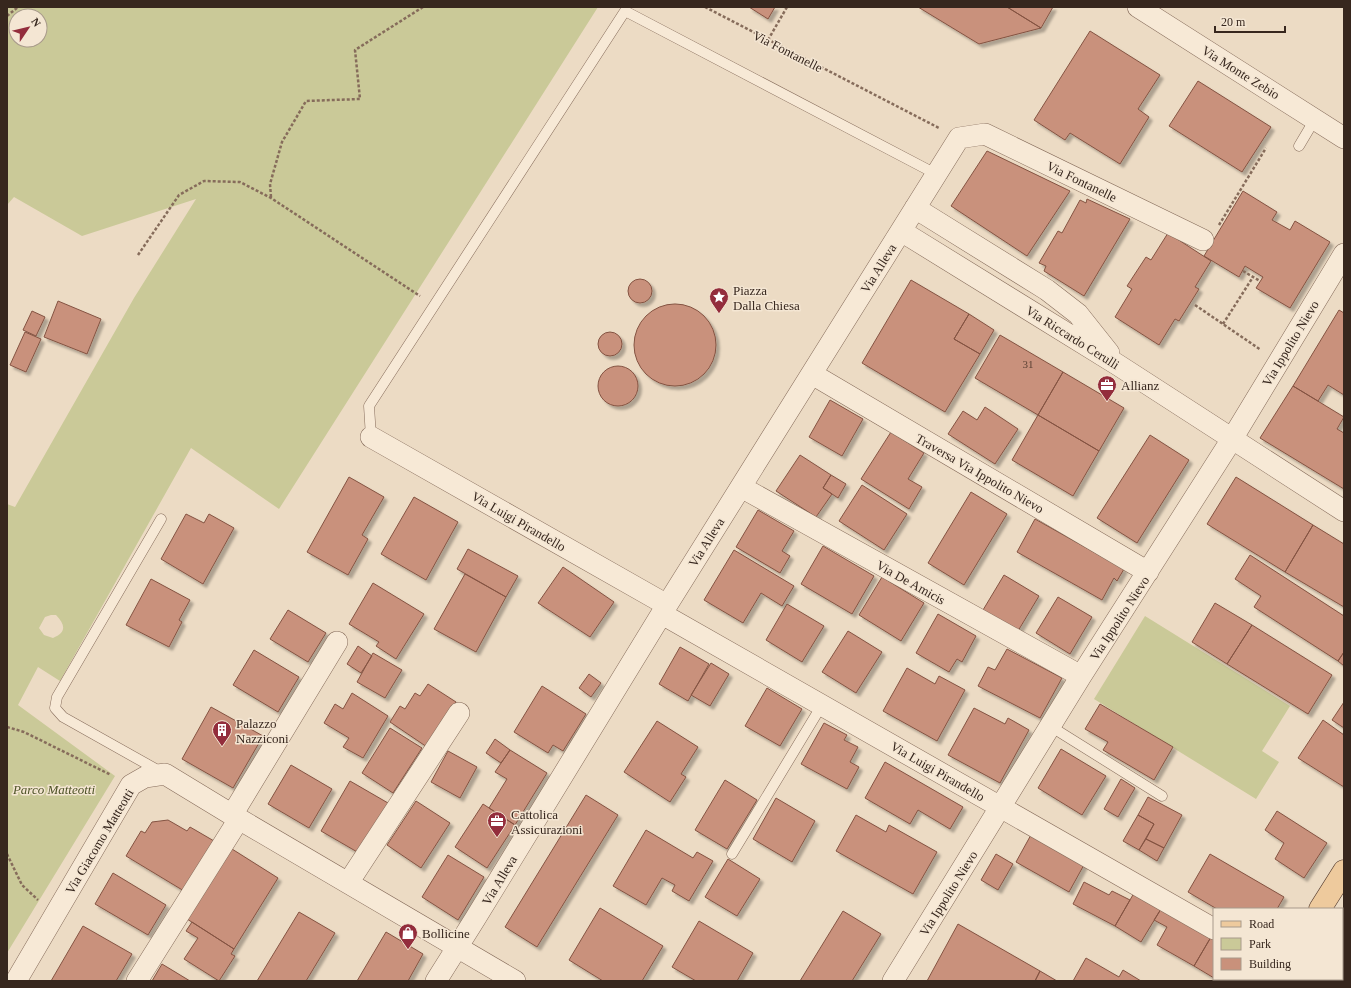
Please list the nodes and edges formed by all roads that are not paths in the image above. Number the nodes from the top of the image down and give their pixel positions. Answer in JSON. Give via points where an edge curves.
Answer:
{"nodes":[{"id":1,"x":1138,"y":7,"type":"edge"},
{"id":2,"x":1315,"y":120,"type":"junction"},
{"id":3,"x":958,"y":138,"type":"joint"},
{"id":4,"x":1344,"y":138,"type":"edge"},
{"id":5,"x":1298,"y":146,"type":"dead end"},
{"id":6,"x":936,"y":174,"type":"junction"},
{"id":7,"x":915,"y":208,"type":"junction"},
{"id":8,"x":901,"y":231,"type":"junction"},
{"id":9,"x":1210,"y":234,"type":"road end"},
{"id":10,"x":1344,"y":254,"type":"edge"},
{"id":11,"x":1118,"y":365,"type":"junction"},
{"id":12,"x":812,"y":374,"type":"junction"},
{"id":13,"x":371,"y":437,"type":"joint"},
{"id":14,"x":1232,"y":439,"type":"junction"},
{"id":15,"x":741,"y":487,"type":"junction"},
{"id":16,"x":1344,"y":511,"type":"edge"},
{"id":17,"x":161,"y":520,"type":"dead end"},
{"id":18,"x":1148,"y":572,"type":"junction"},
{"id":19,"x":664,"y":609,"type":"junction"},
{"id":20,"x":338,"y":642,"type":"dead end"},
{"id":21,"x":1081,"y":676,"type":"junction"},
{"id":22,"x":822,"y":705,"type":"junction"},
{"id":23,"x":459,"y":713,"type":"dead end"},
{"id":24,"x":1050,"y":726,"type":"junction"},
{"id":25,"x":165,"y":774,"type":"junction"},
{"id":26,"x":1162,"y":796,"type":"dead end"},
{"id":27,"x":1001,"y":808,"type":"junction"},
{"id":28,"x":235,"y":817,"type":"junction"},
{"id":29,"x":732,"y":854,"type":"dead end"},
{"id":30,"x":1344,"y":871,"type":"edge"},
{"id":31,"x":348,"y":883,"type":"junction"},
{"id":32,"x":1321,"y":908,"type":"edge"},
{"id":33,"x":1213,"y":928,"type":"edge"},
{"id":34,"x":456,"y":948,"type":"junction"},
{"id":35,"x":16,"y":981,"type":"edge"},
{"id":36,"x":137,"y":981,"type":"edge"},
{"id":37,"x":436,"y":981,"type":"edge"},
{"id":38,"x":515,"y":981,"type":"edge"},
{"id":39,"x":893,"y":981,"type":"edge"}],
"edges":[{"from":1,"to":2,"type":"street","name":"Via Monte Zebio"},
{"from":2,"to":4,"type":"street","name":"Via Monte Zebio"},
{"from":2,"to":5,"type":"lane"},
{"from":3,"to":6,"type":"street","name":"Via Alleva"},
{"from":3,"to":9,"type":"street","name":"Via Fontanelle","via":[[985,134]]},
{"from":6,"to":7,"type":"street","name":"Via Alleva"},
{"from":6,"to":13,"type":"lane","via":[[625,11],[567,106],[369,406]]},
{"from":7,"to":8,"type":"street","name":"Via Alleva"},
{"from":7,"to":11,"type":"street","via":[[1047,290],[1078,314]]},
{"from":8,"to":11,"type":"street","name":"Via Riccardo Cerulli"},
{"from":8,"to":12,"type":"street","name":"Via Alleva"},
{"from":10,"to":14,"type":"street","name":"Via Ippolito Nievo"},
{"from":11,"to":14,"type":"street","name":"Via Riccardo Cerulli"},
{"from":12,"to":15,"type":"street","name":"Via Alleva"},
{"from":12,"to":18,"type":"street","name":"Traversa Via Ippolito Nievo"},
{"from":13,"to":19,"type":"street","name":"Via Luigi Pirandello"},
{"from":14,"to":16,"type":"street","name":"Via Riccardo Cerulli"},
{"from":14,"to":18,"type":"street","name":"Via Ippolito Nievo"},
{"from":15,"to":19,"type":"street","name":"Via Alleva"},
{"from":15,"to":21,"type":"street","name":"Via De Amicis"},
{"from":17,"to":25,"type":"lane","via":[[57,697],[55,708],[62,717]]},
{"from":18,"to":21,"type":"street","name":"Via Ippolito Nievo"},
{"from":19,"to":22,"type":"street","name":"Via Luigi Pirandello"},
{"from":19,"to":34,"type":"street","name":"Via Alleva"},
{"from":20,"to":28,"type":"street"},
{"from":21,"to":24,"type":"street","name":"Via Ippolito Nievo"},
{"from":22,"to":27,"type":"street","name":"Via Luigi Pirandello"},
{"from":22,"to":29,"type":"lane"},
{"from":23,"to":31,"type":"street"},
{"from":24,"to":26,"type":"lane"},
{"from":24,"to":27,"type":"street","name":"Via Ippolito Nievo"},
{"from":25,"to":28,"type":"street"},
{"from":25,"to":35,"type":"street","name":"Via Giacomo Matteotti","via":[[145,776],[131,785]]},
{"from":27,"to":33,"type":"street","name":"Via Luigi Pirandello"},
{"from":27,"to":39,"type":"street","name":"Via Ippolito Nievo"},
{"from":28,"to":31,"type":"street"},
{"from":28,"to":36,"type":"street"},
{"from":30,"to":32,"type":"main road"},
{"from":31,"to":34,"type":"street"},
{"from":34,"to":37,"type":"street","name":"Via Alleva"},
{"from":34,"to":38,"type":"street"}]}
